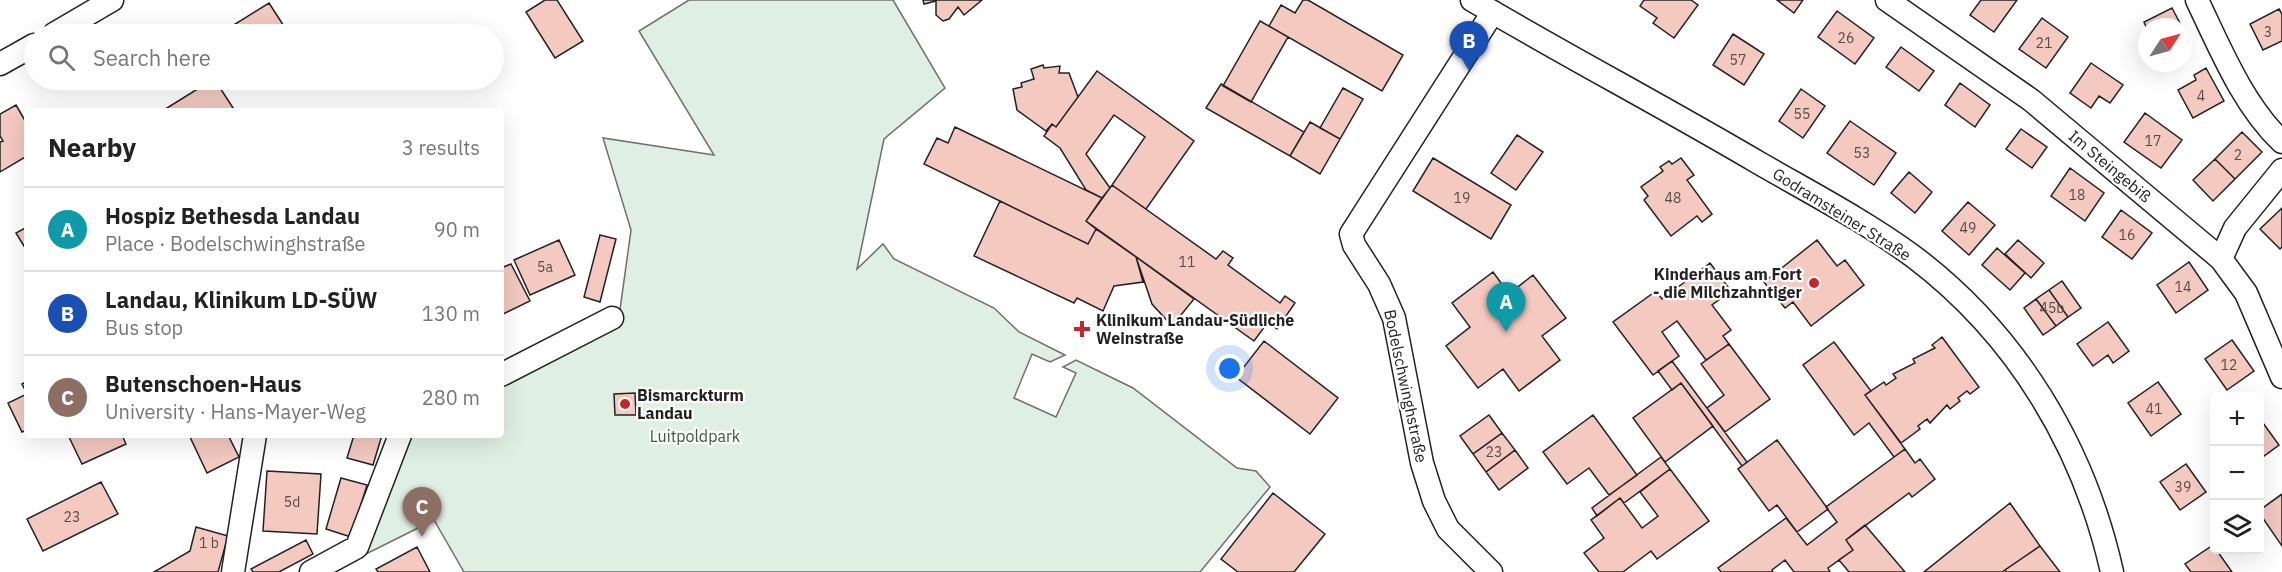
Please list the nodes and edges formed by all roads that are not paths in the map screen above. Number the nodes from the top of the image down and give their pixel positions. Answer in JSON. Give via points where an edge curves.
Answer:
{"nodes":[{"id":1,"x":112,"y":0,"type":"edge"},
{"id":2,"x":1472,"y":0,"type":"edge"},
{"id":3,"x":1887,"y":0,"type":"edge"},
{"id":4,"x":2197,"y":0,"type":"edge"},
{"id":5,"x":1493,"y":12,"type":"junction"},
{"id":6,"x":71,"y":24,"type":"edge"},
{"id":7,"x":24,"y":51,"type":"edge"},
{"id":8,"x":0,"y":64,"type":"edge"},
{"id":9,"x":2282,"y":142,"type":"edge"},
{"id":10,"x":2282,"y":170,"type":"edge"},
{"id":11,"x":2221,"y":259,"type":"junction"},
{"id":12,"x":612,"y":318,"type":"dead end"},
{"id":13,"x":504,"y":373,"type":"edge"},
{"id":14,"x":2282,"y":377,"type":"edge"},
{"id":15,"x":255,"y":438,"type":"edge"},
{"id":16,"x":399,"y":438,"type":"edge"},
{"id":17,"x":233,"y":572,"type":"edge"},
{"id":18,"x":311,"y":572,"type":"edge"},
{"id":19,"x":1491,"y":572,"type":"edge"},
{"id":20,"x":2112,"y":572,"type":"edge"}],
"edges":[{"from":1,"to":6,"type":"street"},
{"from":2,"to":5,"type":"street","name":"Godramsteiner Straße"},
{"from":3,"to":11,"type":"street","name":"Im Steingebiß","via":[[2031,100]]},
{"from":4,"to":9,"type":"street","via":[[2241,85]]},
{"from":5,"to":19,"type":"street","name":"Bodelschwinghstraße","via":[[1352,230],[1352,240],[1394,318],[1422,463],[1434,501],[1448,529]]},
{"from":5,"to":20,"type":"street","name":"Godramsteiner Straße","via":[[1697,125],[1862,223],[1914,258],[1959,296],[2016,358],[2054,417],[2089,489]]},
{"from":7,"to":8,"type":"street"},
{"from":10,"to":11,"type":"street","via":[[2235,228]]},
{"from":11,"to":14,"type":"street","name":"Im Steingebiß","via":[[2246,293]]},
{"from":12,"to":13,"type":"street"},
{"from":15,"to":17,"type":"street"},
{"from":16,"to":18,"type":"street","via":[[357,547]]}]}
